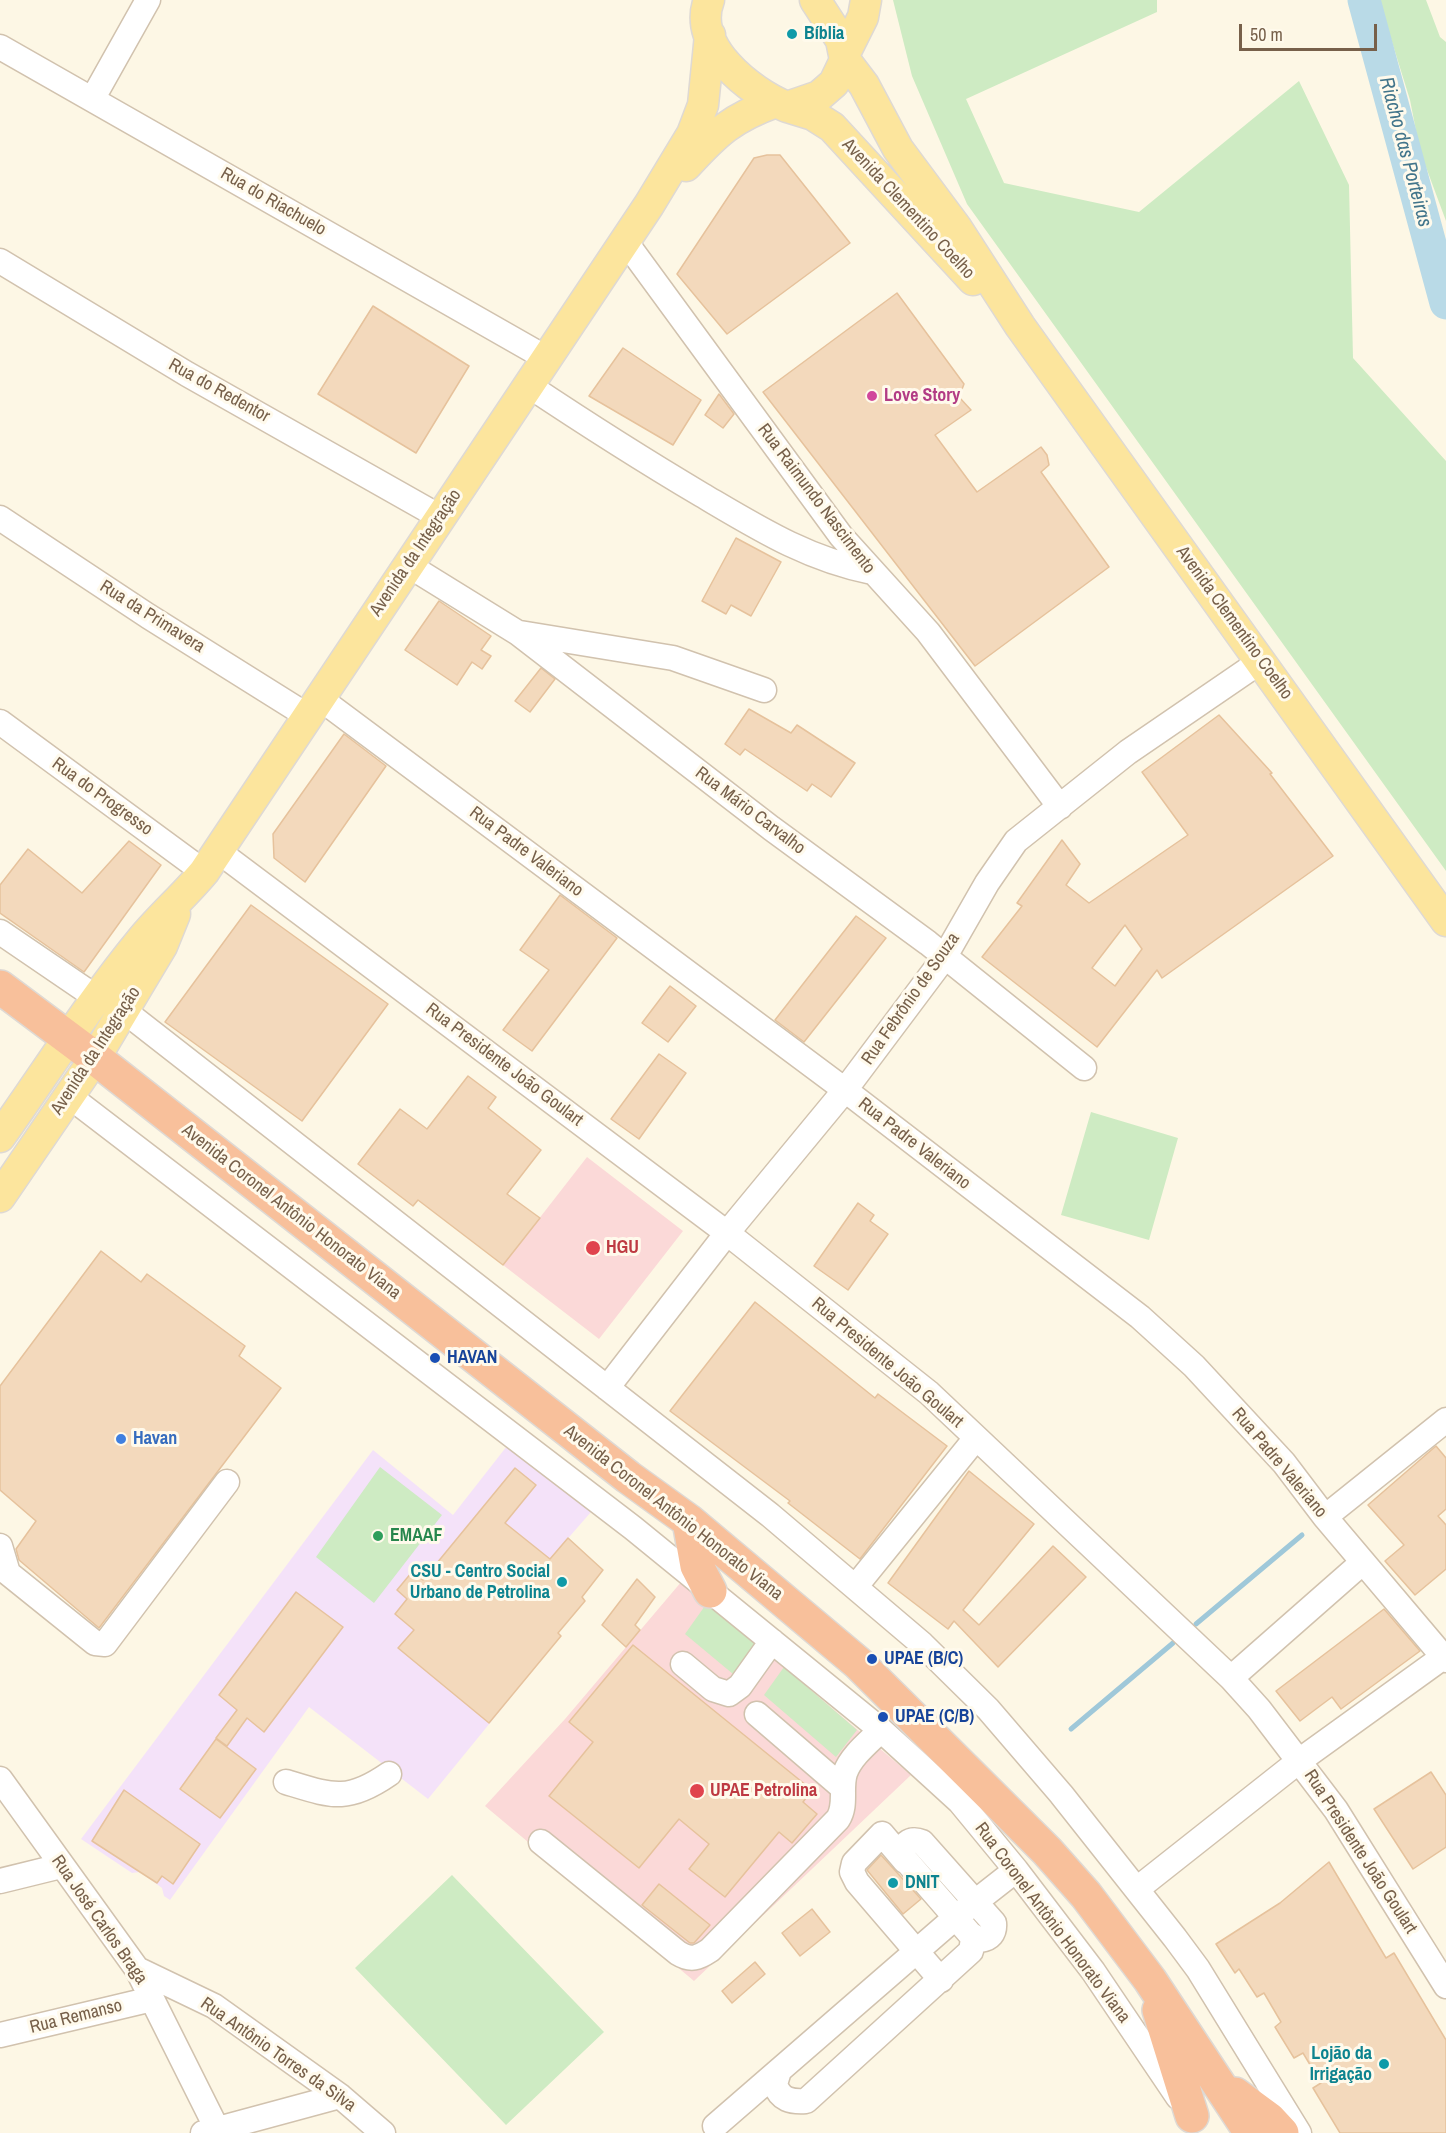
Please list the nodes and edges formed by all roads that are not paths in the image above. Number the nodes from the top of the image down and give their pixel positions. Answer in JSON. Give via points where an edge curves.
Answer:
{"nodes":[{"id":1,"x":148,"y":0,"type":"edge"},
{"id":2,"x":815,"y":0,"type":"edge"},
{"id":3,"x":866,"y":0,"type":"edge"},
{"id":4,"x":703,"y":14,"type":"edge"},
{"id":5,"x":0,"y":46,"type":"edge"},
{"id":6,"x":845,"y":56,"type":"junction"},
{"id":7,"x":93,"y":98,"type":"junction"},
{"id":8,"x":781,"y":105,"type":"junction"},
{"id":9,"x":649,"y":205,"type":"junction"},
{"id":10,"x":625,"y":241,"type":"junction"},
{"id":11,"x":0,"y":261,"type":"edge"},
{"id":12,"x":1020,"y":326,"type":"junction"},
{"id":13,"x":546,"y":358,"type":"junction"},
{"id":14,"x":528,"y":385,"type":"junction"},
{"id":15,"x":440,"y":517,"type":"junction"},
{"id":16,"x":0,"y":518,"type":"edge"},
{"id":17,"x":408,"y":566,"type":"junction"},
{"id":18,"x":872,"y":572,"type":"junction"},
{"id":19,"x":518,"y":633,"type":"junction"},
{"id":20,"x":1262,"y":661,"type":"junction"},
{"id":21,"x":764,"y":690,"type":"dead end"},
{"id":22,"x":312,"y":706,"type":"junction"},
{"id":23,"x":0,"y":722,"type":"edge"},
{"id":24,"x":1060,"y":807,"type":"junction"},
{"id":25,"x":211,"y":861,"type":"junction"},
{"id":26,"x":1446,"y":921,"type":"edge"},
{"id":27,"x":0,"y":933,"type":"edge"},
{"id":28,"x":944,"y":958,"type":"junction"},
{"id":29,"x":0,"y":987,"type":"edge"},
{"id":30,"x":110,"y":1004,"type":"junction"},
{"id":31,"x":82,"y":1048,"type":"junction"},
{"id":32,"x":1084,"y":1068,"type":"dead end"},
{"id":33,"x":845,"y":1090,"type":"junction"},
{"id":34,"x":69,"y":1095,"type":"junction"},
{"id":35,"x":0,"y":1137,"type":"edge"},
{"id":36,"x":0,"y":1197,"type":"edge"},
{"id":37,"x":727,"y":1233,"type":"junction"},
{"id":38,"x":607,"y":1388,"type":"junction"},
{"id":39,"x":1446,"y":1420,"type":"edge"},
{"id":40,"x":976,"y":1437,"type":"junction"},
{"id":41,"x":227,"y":1482,"type":"dead end"},
{"id":42,"x":1326,"y":1517,"type":"junction"},
{"id":43,"x":689,"y":1521,"type":"junction"},
{"id":44,"x":0,"y":1546,"type":"edge"},
{"id":45,"x":1363,"y":1562,"type":"junction"},
{"id":46,"x":856,"y":1586,"type":"junction"},
{"id":47,"x":710,"y":1591,"type":"junction"},
{"id":48,"x":771,"y":1641,"type":"junction"},
{"id":49,"x":1445,"y":1658,"type":"edge"},
{"id":50,"x":683,"y":1664,"type":"dead end"},
{"id":51,"x":1231,"y":1678,"type":"junction"},
{"id":52,"x":757,"y":1714,"type":"dead end"},
{"id":53,"x":881,"y":1730,"type":"junction"},
{"id":54,"x":1299,"y":1761,"type":"junction"},
{"id":55,"x":389,"y":1774,"type":"dead end"},
{"id":56,"x":0,"y":1779,"type":"edge"},
{"id":57,"x":286,"y":1782,"type":"dead end"},
{"id":58,"x":843,"y":1788,"type":"junction"},
{"id":59,"x":541,"y":1842,"type":"dead end"},
{"id":60,"x":905,"y":1861,"type":"junction"},
{"id":61,"x":61,"y":1866,"type":"junction"},
{"id":62,"x":1016,"y":1870,"type":"junction"},
{"id":63,"x":0,"y":1881,"type":"edge"},
{"id":64,"x":1137,"y":1889,"type":"junction"},
{"id":65,"x":975,"y":1902,"type":"junction"},
{"id":66,"x":963,"y":1925,"type":"junction"},
{"id":67,"x":916,"y":1951,"type":"junction"},
{"id":68,"x":136,"y":1969,"type":"junction"},
{"id":69,"x":942,"y":1980,"type":"junction"},
{"id":70,"x":1150,"y":1980,"type":"junction"},
{"id":71,"x":1446,"y":1986,"type":"edge"},
{"id":72,"x":152,"y":1999,"type":"junction"},
{"id":73,"x":0,"y":2035,"type":"edge"},
{"id":74,"x":778,"y":2071,"type":"junction"},
{"id":75,"x":1220,"y":2082,"type":"junction"},
{"id":76,"x":340,"y":2096,"type":"junction"},
{"id":77,"x":1196,"y":2125,"type":"edge"},
{"id":78,"x":715,"y":2126,"type":"dead end"},
{"id":79,"x":213,"y":2132,"type":"edge"},
{"id":80,"x":383,"y":2133,"type":"edge"},
{"id":81,"x":1251,"y":2133,"type":"edge"},
{"id":82,"x":1282,"y":2133,"type":"edge"},
{"id":83,"x":1299,"y":2133,"type":"edge"}],
"edges":[{"from":1,"to":7,"type":"street"},
{"from":2,"to":6,"type":"main road","name":"Avenida Clementino Coelho","via":[[837,33]]},
{"from":3,"to":6,"type":"main road","name":"Avenida da Integração","via":[[863,17]]},
{"from":4,"to":8,"type":"main road","name":"Avenida Clementino Coelho","via":[[719,54],[739,79]]},
{"from":4,"to":9,"type":"main road","name":"Avenida da Integração","via":[[702,105],[692,134]]},
{"from":5,"to":7,"type":"street","name":"Rua do Riachuelo"},
{"from":6,"to":8,"type":"main road","name":"Avenida da Integração","via":[[834,82],[819,96]]},
{"from":6,"to":12,"type":"main road","name":"Avenida Clementino Coelho","via":[[898,149],[956,227]]},
{"from":7,"to":13,"type":"street","name":"Rua do Riachuelo"},
{"from":8,"to":9,"type":"main road","name":"Avenida da Integração","via":[[744,114],[724,127]]},
{"from":8,"to":12,"type":"main road","name":"Avenida Clementino Coelho","via":[[813,115],[832,127]]},
{"from":9,"to":10,"type":"main road","name":"Avenida da Integração"},
{"from":10,"to":13,"type":"main road","name":"Avenida da Integração"},
{"from":10,"to":18,"type":"street","name":"Rua Raimundo Nascimento","via":[[834,527]]},
{"from":11,"to":15,"type":"street","name":"Rua do Redentor","via":[[187,374]]},
{"from":12,"to":20,"type":"main road","name":"Avenida Clementino Coelho"},
{"from":13,"to":14,"type":"main road","name":"Avenida da Integração"},
{"from":14,"to":15,"type":"main road","name":"Avenida da Integração"},
{"from":14,"to":18,"type":"street","via":[[753,525],[819,559]]},
{"from":15,"to":17,"type":"main road","name":"Avenida da Integração"},
{"from":16,"to":22,"type":"street","name":"Rua da Primavera","via":[[148,616]]},
{"from":17,"to":19,"type":"street","name":"Rua Mário Carvalho"},
{"from":17,"to":22,"type":"main road","name":"Avenida da Integração"},
{"from":18,"to":24,"type":"street","name":"Rua Raimundo Nascimento","via":[[928,632]]},
{"from":19,"to":21,"type":"street","via":[[673,658]]},
{"from":19,"to":28,"type":"street","name":"Rua Mário Carvalho"},
{"from":20,"to":24,"type":"street","name":"Rua Febrônio de Souza","via":[[1128,752]]},
{"from":20,"to":26,"type":"main road","name":"Avenida Clementino Coelho"},
{"from":22,"to":25,"type":"main road","name":"Avenida da Integração"},
{"from":22,"to":33,"type":"street","name":"Rua Padre Valeriano"},
{"from":23,"to":25,"type":"street","name":"Rua do Progresso"},
{"from":24,"to":28,"type":"street","name":"Rua Febrônio de Souza","via":[[1016,841]]},
{"from":25,"to":30,"type":"main road","name":"Avenida da Integração","via":[[181,900],[162,946]]},
{"from":25,"to":37,"type":"street","name":"Rua Presidente João Goulart"},
{"from":27,"to":30,"type":"street"},
{"from":28,"to":32,"type":"street","name":"Rua Mário Carvalho"},
{"from":28,"to":33,"type":"street","name":"Rua Febrônio de Souza"},
{"from":29,"to":31,"type":"highway","name":"Avenida Coronel Antônio Honorato Viana"},
{"from":30,"to":31,"type":"main road","name":"Avenida da Integração"},
{"from":30,"to":38,"type":"street"},
{"from":31,"to":34,"type":"main road","name":"Avenida da Integração"},
{"from":31,"to":35,"type":"main road","name":"Avenida da Integração"},
{"from":31,"to":43,"type":"highway","name":"Avenida Coronel Antônio Honorato Viana"},
{"from":33,"to":37,"type":"street","name":"Rua Febrônio de Souza"},
{"from":33,"to":42,"type":"street","name":"Rua Padre Valeriano","via":[[1140,1317],[1194,1366],[1284,1463]]},
{"from":34,"to":36,"type":"main road","name":"Avenida da Integração"},
{"from":34,"to":47,"type":"street","name":"Rua Coronel Antônio Honorato Viana","via":[[560,1471]]},
{"from":37,"to":38,"type":"street","name":"Rua Febrônio de Souza"},
{"from":37,"to":40,"type":"street","name":"Rua Presidente João Goulart","via":[[929,1393]]},
{"from":38,"to":46,"type":"street"},
{"from":39,"to":42,"type":"street"},
{"from":40,"to":46,"type":"street"},
{"from":40,"to":51,"type":"street","name":"Rua Presidente João Goulart"},
{"from":41,"to":44,"type":"street","via":[[105,1644],[95,1643],[8,1573]]},
{"from":42,"to":45,"type":"street","name":"Rua Padre Valeriano"},
{"from":43,"to":47,"type":"highway","via":[[697,1566]]},
{"from":43,"to":70,"type":"highway","name":"Avenida Coronel Antônio Honorato Viana","via":[[858,1664],[1031,1834],[1086,1895]]},
{"from":45,"to":49,"type":"street","name":"Rua Padre Valeriano"},
{"from":45,"to":51,"type":"street"},
{"from":46,"to":64,"type":"street","via":[[988,1709]]},
{"from":47,"to":48,"type":"street","name":"Rua Coronel Antônio Honorato Viana"},
{"from":48,"to":50,"type":"street","via":[[736,1691],[729,1694],[713,1689]]},
{"from":48,"to":53,"type":"street","name":"Rua Coronel Antônio Honorato Viana"},
{"from":49,"to":54,"type":"street"},
{"from":51,"to":54,"type":"street","name":"Rua Presidente João Goulart"},
{"from":52,"to":58,"type":"street"},
{"from":53,"to":58,"type":"street","via":[[851,1761]]},
{"from":53,"to":62,"type":"street","name":"Rua Coronel Antônio Honorato Viana","via":[[960,1802]]},
{"from":54,"to":64,"type":"street"},
{"from":54,"to":71,"type":"street","name":"Rua Presidente João Goulart","via":[[1336,1810]]},
{"from":55,"to":57,"type":"street","via":[[362,1790],[340,1796]]},
{"from":56,"to":61,"type":"street","name":"Rua José Carlos Braga"},
{"from":58,"to":59,"type":"street","via":[[843,1813],[838,1819],[699,1958],[678,1953]]},
{"from":60,"to":65,"type":"street","via":[[902,1853],[907,1842],[922,1842]]},
{"from":60,"to":66,"type":"street"},
{"from":60,"to":67,"type":"street","via":[[882,1834],[854,1863],[852,1872]]},
{"from":61,"to":63,"type":"street"},
{"from":61,"to":68,"type":"street","name":"Rua José Carlos Braga"},
{"from":62,"to":65,"type":"street"},
{"from":62,"to":77,"type":"street","name":"Rua Coronel Antônio Honorato Viana","via":[[1093,1971]]},
{"from":64,"to":83,"type":"street","via":[[1198,1970]]},
{"from":65,"to":66,"type":"street"},
{"from":65,"to":66,"type":"street","via":[[994,1923],[994,1931],[989,1938],[980,1940]]},
{"from":66,"to":67,"type":"street"},
{"from":66,"to":69,"type":"street","via":[[973,1939],[971,1951]]},
{"from":67,"to":69,"type":"street"},
{"from":67,"to":74,"type":"street"},
{"from":68,"to":72,"type":"street","name":"Rua José Carlos Braga"},
{"from":68,"to":76,"type":"street","name":"Rua Antônio Torres da Silva","via":[[214,2006]]},
{"from":69,"to":74,"type":"street","via":[[806,2101],[788,2101],[782,2096],[775,2085]]},
{"from":70,"to":75,"type":"highway","name":"Avenida Coronel Antônio Honorato Viana"},
{"from":70,"to":77,"type":"highway"},
{"from":72,"to":73,"type":"street","name":"Rua Remanso"},
{"from":72,"to":79,"type":"street","name":"Rua José Carlos Braga"},
{"from":74,"to":78,"type":"street"},
{"from":75,"to":81,"type":"highway","name":"Avenida Coronel Antônio Honorato Viana"},
{"from":75,"to":82,"type":"highway"},
{"from":76,"to":79,"type":"street"},
{"from":76,"to":80,"type":"street","name":"Rua Antônio Torres da Silva"}]}
